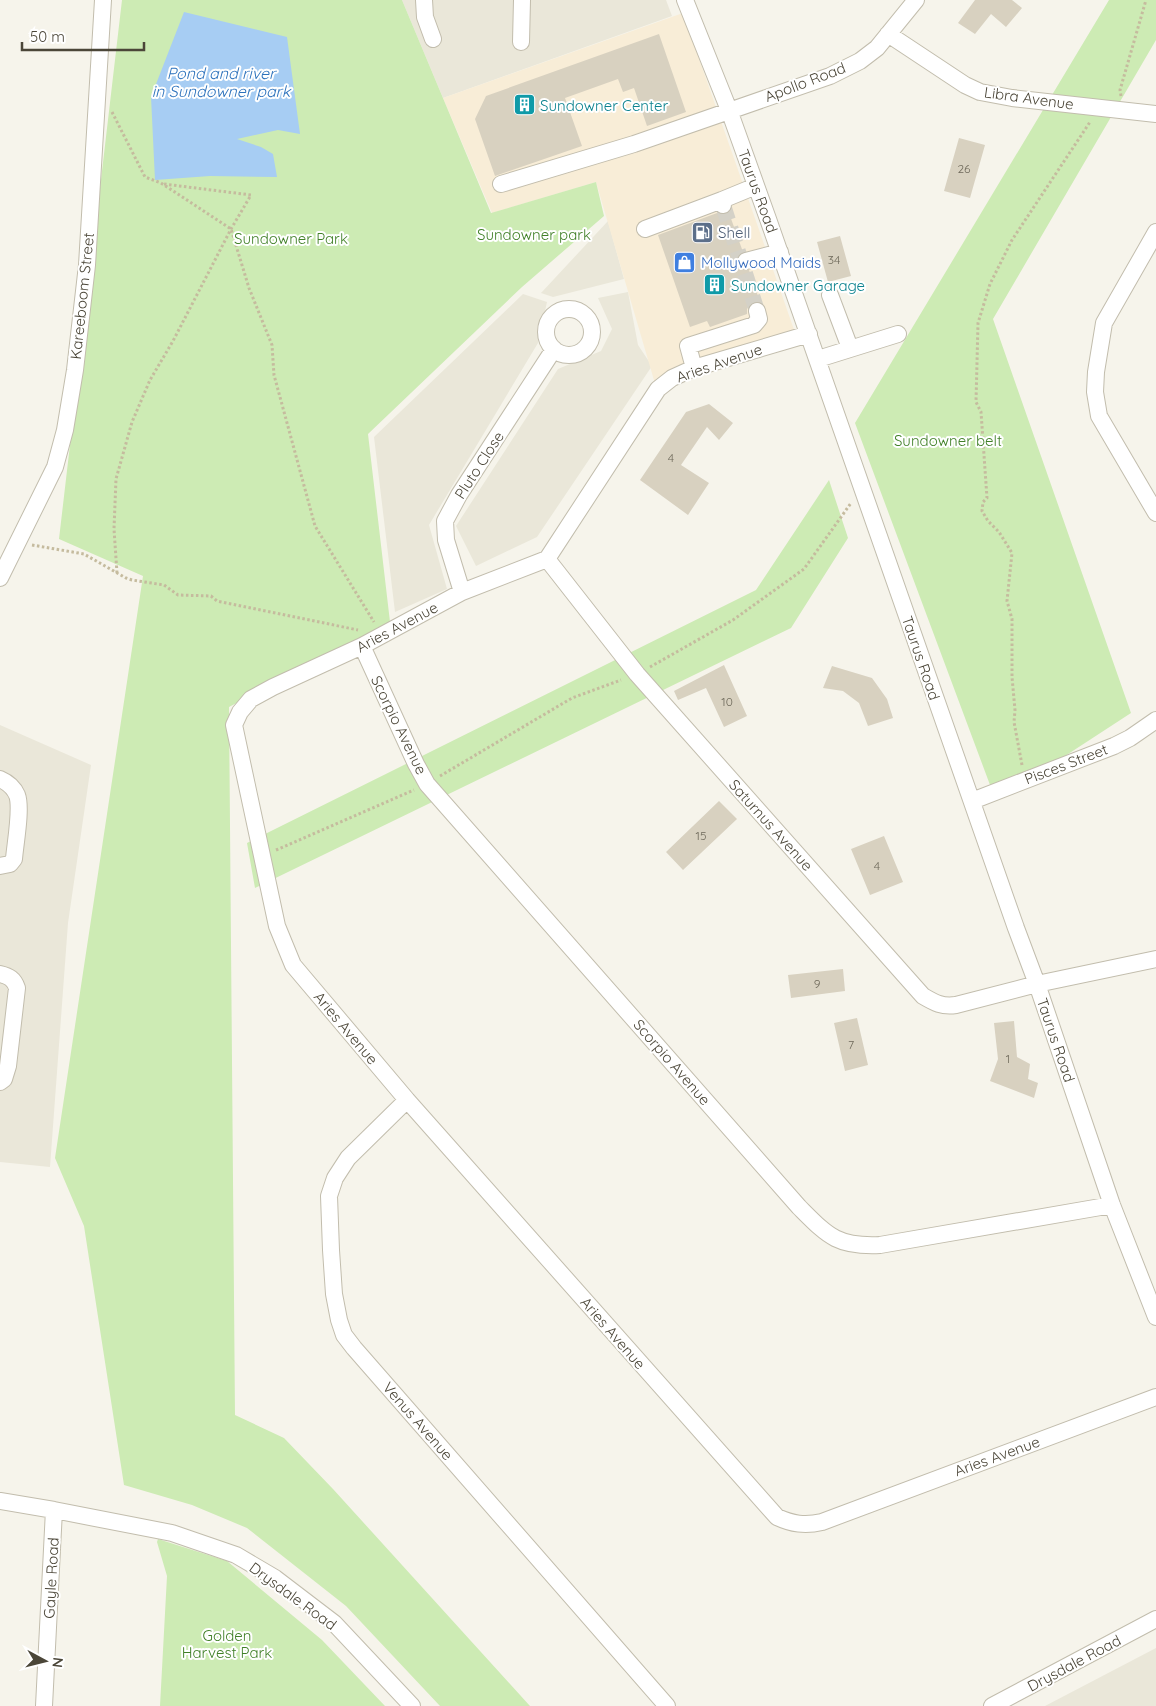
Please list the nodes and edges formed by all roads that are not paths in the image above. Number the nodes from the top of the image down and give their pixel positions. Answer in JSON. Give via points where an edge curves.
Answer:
{"nodes":[{"id":1,"x":102,"y":0,"type":"edge"},
{"id":2,"x":424,"y":0,"type":"edge"},
{"id":3,"x":522,"y":0,"type":"edge"},
{"id":4,"x":685,"y":0,"type":"edge"},
{"id":5,"x":916,"y":0,"type":"edge"},
{"id":6,"x":888,"y":34,"type":"junction"},
{"id":7,"x":433,"y":40,"type":"dead end"},
{"id":8,"x":521,"y":42,"type":"dead end"},
{"id":9,"x":729,"y":110,"type":"junction"},
{"id":10,"x":1156,"y":114,"type":"edge"},
{"id":11,"x":501,"y":184,"type":"dead end"},
{"id":12,"x":756,"y":186,"type":"junction"},
{"id":13,"x":645,"y":229,"type":"dead end"},
{"id":14,"x":1156,"y":232,"type":"edge"},
{"id":15,"x":780,"y":252,"type":"junction"},
{"id":16,"x":746,"y":261,"type":"dead end"},
{"id":17,"x":830,"y":295,"type":"dead end"},
{"id":18,"x":758,"y":311,"type":"dead end"},
{"id":19,"x":809,"y":334,"type":"junction"},
{"id":20,"x":898,"y":334,"type":"dead end"},
{"id":21,"x":850,"y":348,"type":"junction"},
{"id":22,"x":554,"y":349,"type":"dead end"},
{"id":23,"x":818,"y":359,"type":"junction"},
{"id":24,"x":694,"y":368,"type":"junction"},
{"id":25,"x":1156,"y":513,"type":"edge"},
{"id":26,"x":548,"y":559,"type":"junction"},
{"id":27,"x":0,"y":578,"type":"edge"},
{"id":28,"x":462,"y":592,"type":"junction"},
{"id":29,"x":362,"y":646,"type":"junction"},
{"id":30,"x":1156,"y":720,"type":"edge"},
{"id":31,"x":0,"y":779,"type":"edge"},
{"id":32,"x":972,"y":801,"type":"junction"},
{"id":33,"x":0,"y":866,"type":"edge"},
{"id":34,"x":1156,"y":959,"type":"edge"},
{"id":35,"x":0,"y":974,"type":"edge"},
{"id":36,"x":1037,"y":984,"type":"junction"},
{"id":37,"x":0,"y":1082,"type":"edge"},
{"id":38,"x":407,"y":1100,"type":"junction"},
{"id":39,"x":1112,"y":1204,"type":"junction"},
{"id":40,"x":1156,"y":1317,"type":"edge"},
{"id":41,"x":1156,"y":1397,"type":"edge"},
{"id":42,"x":0,"y":1501,"type":"edge"},
{"id":43,"x":54,"y":1510,"type":"junction"},
{"id":44,"x":1156,"y":1619,"type":"edge"},
{"id":45,"x":44,"y":1706,"type":"edge"},
{"id":46,"x":412,"y":1706,"type":"edge"},
{"id":47,"x":667,"y":1706,"type":"edge"},
{"id":48,"x":992,"y":1706,"type":"edge"}],
"edges":[{"from":1,"to":27,"type":"street","name":"Kareeboom Street","via":[[87,264],[65,430],[55,467]]},
{"from":2,"to":7,"type":"street","via":[[425,17]]},
{"from":3,"to":8,"type":"street"},
{"from":4,"to":9,"type":"street","name":"Taurus Road"},
{"from":5,"to":6,"type":"street","name":"Apollo Road"},
{"from":6,"to":9,"type":"street","name":"Apollo Road","via":[[860,61],[830,76]]},
{"from":6,"to":10,"type":"street","name":"Libra Avenue","via":[[980,92]]},
{"from":9,"to":11,"type":"street","name":"Apollo Road","via":[[634,144]]},
{"from":9,"to":12,"type":"street","name":"Taurus Road"},
{"from":12,"to":13,"type":"street","via":[[723,203]]},
{"from":12,"to":15,"type":"street","name":"Taurus Road"},
{"from":14,"to":25,"type":"street","via":[[1104,323],[1095,392],[1099,416]]},
{"from":15,"to":16,"type":"street"},
{"from":15,"to":19,"type":"street","name":"Taurus Road"},
{"from":17,"to":21,"type":"street"},
{"from":18,"to":24,"type":"street","via":[[759,319],[754,325],[688,346]]},
{"from":19,"to":23,"type":"street","name":"Taurus Road"},
{"from":19,"to":24,"type":"street","name":"Aries Avenue"},
{"from":20,"to":21,"type":"street"},
{"from":21,"to":23,"type":"street"},
{"from":22,"to":28,"type":"street","name":"Pluto Close","via":[[445,521],[446,540]]},
{"from":23,"to":32,"type":"street","name":"Taurus Road"},
{"from":24,"to":26,"type":"street","name":"Aries Avenue","via":[[658,389]]},
{"from":26,"to":28,"type":"street","name":"Aries Avenue"},
{"from":26,"to":36,"type":"street","name":"Saturnus Avenue","via":[[637,674],[923,996],[946,1006]]},
{"from":28,"to":29,"type":"street","name":"Aries Avenue"},
{"from":29,"to":38,"type":"street","name":"Aries Avenue","via":[[251,699],[234,725],[277,926],[293,965]]},
{"from":29,"to":39,"type":"street","name":"Scorpio Avenue","via":[[427,784],[824,1232],[850,1244],[880,1245]]},
{"from":30,"to":32,"type":"street","name":"Pisces Street","via":[[1114,746]]},
{"from":31,"to":33,"type":"street","via":[[14,789],[19,803],[14,859],[10,864]]},
{"from":32,"to":36,"type":"street","name":"Taurus Road"},
{"from":34,"to":36,"type":"street","name":"Saturnus Avenue"},
{"from":35,"to":37,"type":"street","via":[[9,976],[18,988],[8,1066]]},
{"from":36,"to":39,"type":"street","name":"Taurus Road"},
{"from":38,"to":41,"type":"street","name":"Aries Avenue","via":[[760,1499],[777,1517],[790,1523],[822,1522]]},
{"from":38,"to":47,"type":"street","name":"Venus Avenue","via":[[348,1158],[335,1178],[329,1196],[334,1294],[344,1335]]},
{"from":39,"to":40,"type":"street","name":"Taurus Road"},
{"from":42,"to":43,"type":"street","name":"Drysdale Road"},
{"from":43,"to":45,"type":"street","name":"Gayle Road"},
{"from":43,"to":46,"type":"street","name":"Drysdale Road","via":[[172,1533],[236,1555],[275,1578],[334,1623]]},
{"from":44,"to":48,"type":"street","name":"Drysdale Road"}]}
